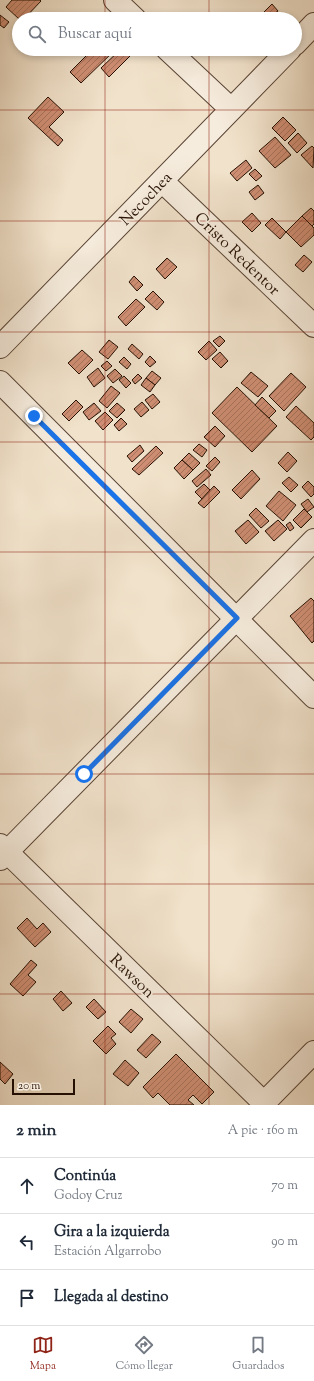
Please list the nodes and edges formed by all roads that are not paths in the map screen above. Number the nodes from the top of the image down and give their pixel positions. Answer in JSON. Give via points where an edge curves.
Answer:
{"nodes":[{"id":1,"x":115,"y":0,"type":"edge"},
{"id":2,"x":128,"y":12,"type":"edge"},
{"id":3,"x":314,"y":24,"type":"edge"},
{"id":4,"x":302,"y":37,"type":"edge"},
{"id":5,"x":174,"y":56,"type":"edge"},
{"id":6,"x":283,"y":56,"type":"edge"},
{"id":7,"x":231,"y":110,"type":"junction"},
{"id":8,"x":162,"y":181,"type":"junction"},
{"id":9,"x":314,"y":326,"type":"edge"},
{"id":10,"x":0,"y":347,"type":"edge"},
{"id":11,"x":0,"y":382,"type":"edge"},
{"id":12,"x":314,"y":540,"type":"edge"},
{"id":13,"x":237,"y":618,"type":"junction"},
{"id":14,"x":314,"y":697,"type":"edge"},
{"id":15,"x":2,"y":852,"type":"edge"},
{"id":16,"x":314,"y":1052,"type":"edge"},
{"id":17,"x":264,"y":1104,"type":"edge"}],
"edges":[{"from":1,"to":2,"type":"street"},
{"from":3,"to":4,"type":"street"},
{"from":5,"to":7,"type":"street"},
{"from":6,"to":7,"type":"street","name":"Necochea"},
{"from":7,"to":8,"type":"street","name":"Necochea"},
{"from":8,"to":9,"type":"street","name":"Cristo Redentor"},
{"from":8,"to":10,"type":"street","name":"Necochea"},
{"from":11,"to":13,"type":"street"},
{"from":12,"to":13,"type":"street"},
{"from":13,"to":14,"type":"street"},
{"from":13,"to":15,"type":"street"},
{"from":15,"to":17,"type":"street","name":"Rawson"},
{"from":16,"to":17,"type":"street"}]}
